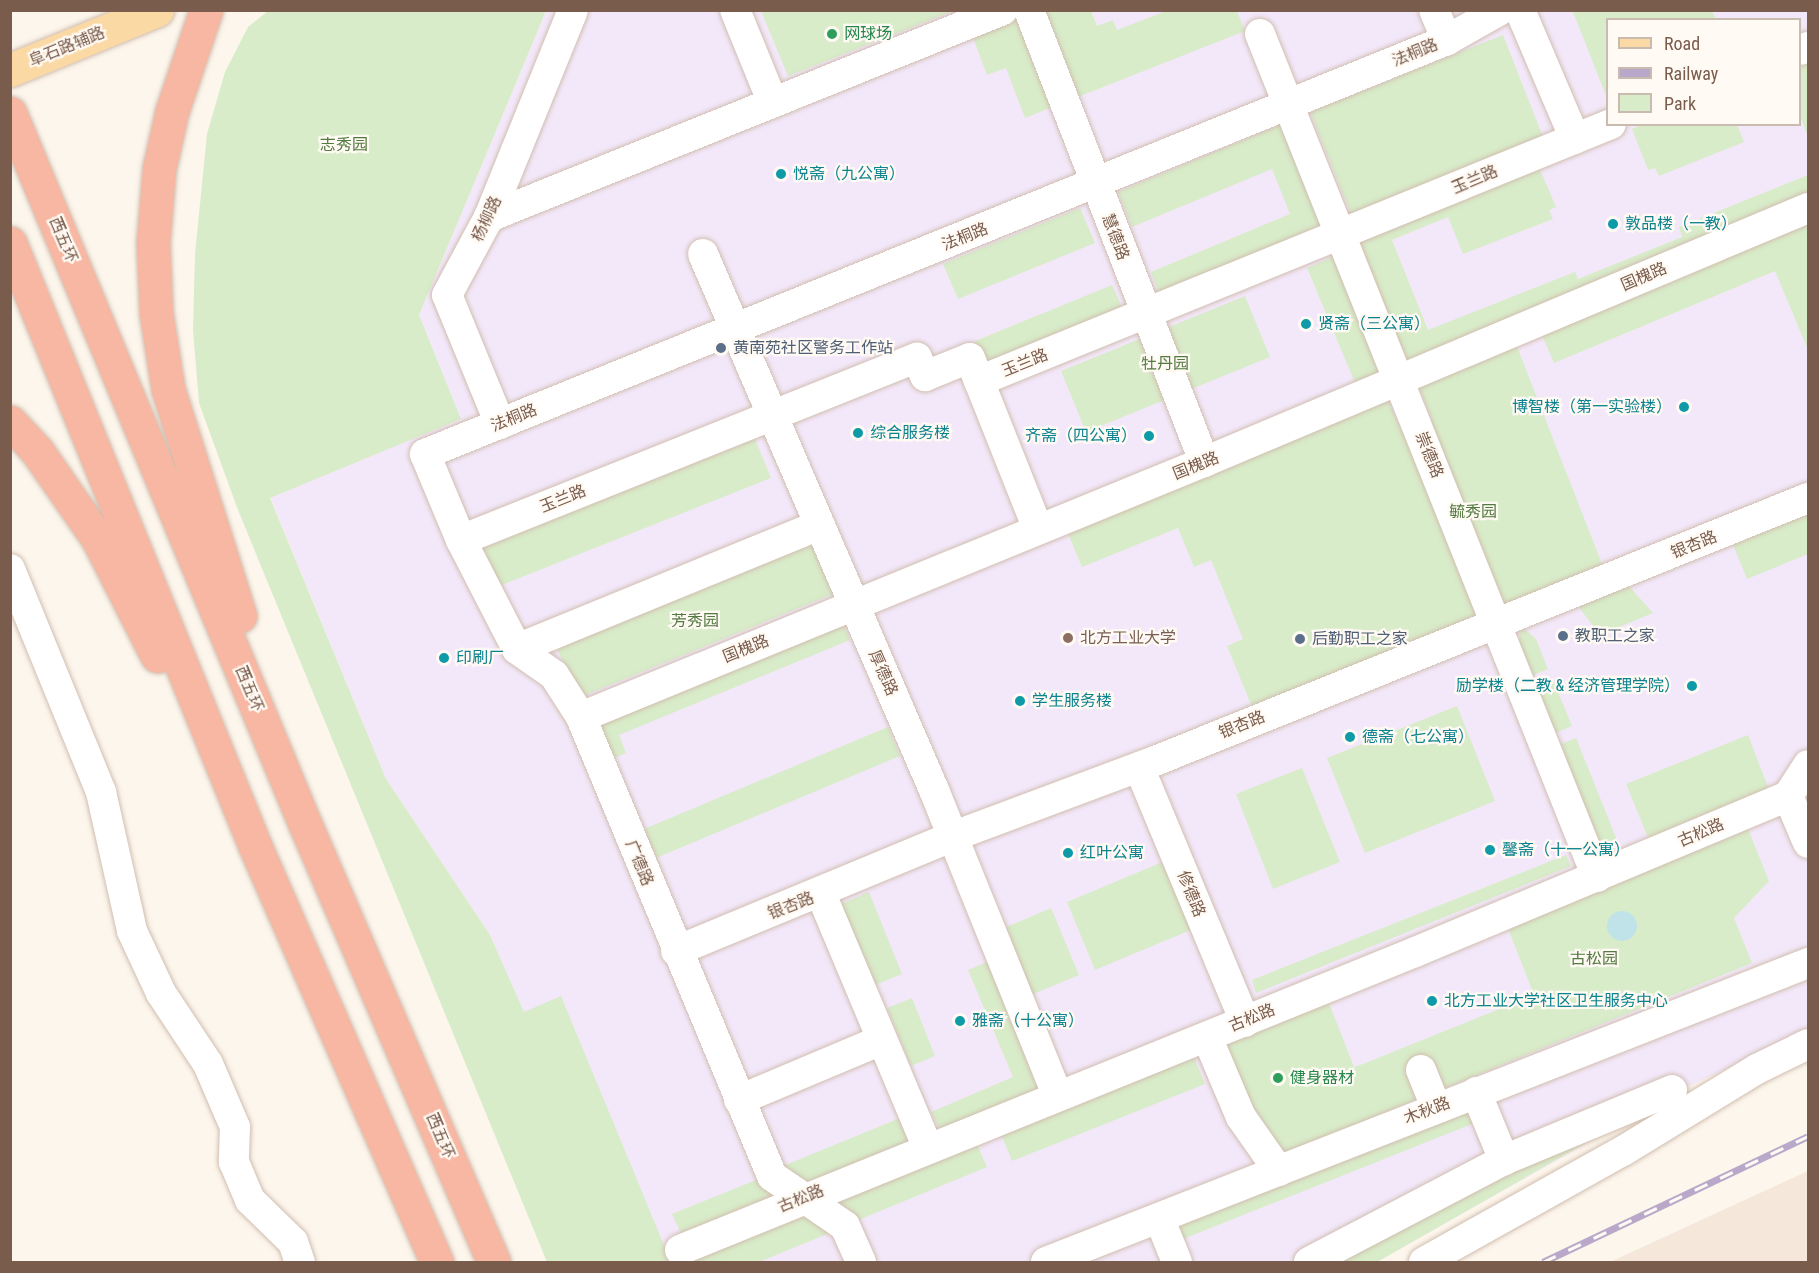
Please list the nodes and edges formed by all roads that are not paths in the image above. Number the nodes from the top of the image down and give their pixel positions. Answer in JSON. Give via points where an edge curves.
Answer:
{"nodes":[{"id":1,"x":157,"y":10,"type":"edge"},
{"id":2,"x":206,"y":10,"type":"edge"},
{"id":3,"x":573,"y":10,"type":"edge"},
{"id":4,"x":735,"y":10,"type":"edge"},
{"id":5,"x":1003,"y":10,"type":"edge"},
{"id":6,"x":1029,"y":10,"type":"edge"},
{"id":7,"x":1434,"y":10,"type":"edge"},
{"id":8,"x":1500,"y":10,"type":"edge"},
{"id":9,"x":1520,"y":10,"type":"edge"},
{"id":10,"x":1260,"y":34,"type":"dead end"},
{"id":11,"x":1447,"y":40,"type":"junction"},
{"id":12,"x":10,"y":70,"type":"edge"},
{"id":13,"x":773,"y":103,"type":"junction"},
{"id":14,"x":1289,"y":104,"type":"junction"},
{"id":15,"x":1606,"y":126,"type":"edge"},
{"id":16,"x":16,"y":127,"type":"edge"},
{"id":17,"x":1575,"y":139,"type":"junction"},
{"id":18,"x":1094,"y":184,"type":"junction"},
{"id":19,"x":1809,"y":208,"type":"edge"},
{"id":20,"x":489,"y":217,"type":"junction"},
{"id":21,"x":1343,"y":235,"type":"junction"},
{"id":22,"x":10,"y":243,"type":"edge"},
{"id":23,"x":704,"y":254,"type":"dead end"},
{"id":24,"x":1146,"y":315,"type":"junction"},
{"id":25,"x":735,"y":329,"type":"junction"},
{"id":26,"x":979,"y":381,"type":"junction"},
{"id":27,"x":1400,"y":381,"type":"junction"},
{"id":28,"x":771,"y":415,"type":"junction"},
{"id":29,"x":10,"y":422,"type":"edge"},
{"id":30,"x":500,"y":424,"type":"junction"},
{"id":31,"x":424,"y":454,"type":"joint"},
{"id":32,"x":1204,"y":462,"type":"junction"},
{"id":33,"x":1809,"y":498,"type":"edge"},
{"id":34,"x":819,"y":525,"type":"junction"},
{"id":35,"x":1038,"y":529,"type":"junction"},
{"id":36,"x":461,"y":540,"type":"junction"},
{"id":37,"x":10,"y":568,"type":"edge"},
{"id":38,"x":853,"y":605,"type":"junction"},
{"id":39,"x":1496,"y":624,"type":"junction"},
{"id":40,"x":517,"y":649,"type":"junction"},
{"id":41,"x":580,"y":717,"type":"junction"},
{"id":42,"x":1809,"y":765,"type":"edge"},
{"id":43,"x":1139,"y":767,"type":"junction"},
{"id":44,"x":1788,"y":796,"type":"junction"},
{"id":45,"x":305,"y":824,"type":"junction"},
{"id":46,"x":954,"y":836,"type":"junction"},
{"id":47,"x":1809,"y":843,"type":"edge"},
{"id":48,"x":255,"y":846,"type":"junction"},
{"id":49,"x":1597,"y":877,"type":"junction"},
{"id":50,"x":821,"y":894,"type":"junction"},
{"id":51,"x":676,"y":951,"type":"junction"},
{"id":52,"x":1809,"y":963,"type":"edge"},
{"id":53,"x":1245,"y":1022,"type":"junction"},
{"id":54,"x":1207,"y":1036,"type":"junction"},
{"id":55,"x":882,"y":1040,"type":"junction"},
{"id":56,"x":1809,"y":1044,"type":"edge"},
{"id":57,"x":1421,"y":1070,"type":"dead end"},
{"id":58,"x":1672,"y":1090,"type":"dead end"},
{"id":59,"x":1476,"y":1092,"type":"junction"},
{"id":60,"x":1057,"y":1095,"type":"junction"},
{"id":61,"x":740,"y":1100,"type":"junction"},
{"id":62,"x":1436,"y":1107,"type":"junction"},
{"id":63,"x":928,"y":1148,"type":"junction"},
{"id":64,"x":1504,"y":1160,"type":"junction"},
{"id":65,"x":1279,"y":1171,"type":"junction"},
{"id":66,"x":804,"y":1197,"type":"junction"},
{"id":67,"x":1160,"y":1220,"type":"junction"},
{"id":68,"x":680,"y":1250,"type":"dead end"},
{"id":69,"x":1113,"y":1251,"type":"edge"},
{"id":70,"x":300,"y":1263,"type":"edge"},
{"id":71,"x":437,"y":1263,"type":"edge"},
{"id":72,"x":494,"y":1263,"type":"edge"},
{"id":73,"x":861,"y":1263,"type":"edge"},
{"id":74,"x":1046,"y":1263,"type":"edge"},
{"id":75,"x":1177,"y":1263,"type":"edge"},
{"id":76,"x":1309,"y":1263,"type":"edge"},
{"id":77,"x":1424,"y":1263,"type":"edge"}],
"edges":[{"from":1,"to":12,"type":"main road","name":"阜石路辅路"},
{"from":2,"to":45,"type":"highway","via":[[159,170],[153,243],[156,313],[168,389]]},
{"from":3,"to":20,"type":"street","name":"杨柳路"},
{"from":4,"to":13,"type":"street"},
{"from":5,"to":13,"type":"street"},
{"from":6,"to":18,"type":"street","name":"慧德路"},
{"from":7,"to":11,"type":"street"},
{"from":8,"to":11,"type":"street","name":"法桐路"},
{"from":9,"to":17,"type":"street"},
{"from":10,"to":14,"type":"street","name":"崇德路"},
{"from":11,"to":14,"type":"street","name":"法桐路"},
{"from":13,"to":20,"type":"street"},
{"from":14,"to":18,"type":"street","name":"法桐路"},
{"from":14,"to":21,"type":"street","name":"崇德路"},
{"from":15,"to":17,"type":"street","name":"玉兰路"},
{"from":16,"to":45,"type":"highway","name":"西五环"},
{"from":17,"to":21,"type":"street","name":"玉兰路"},
{"from":18,"to":24,"type":"street","name":"慧德路"},
{"from":18,"to":25,"type":"street","name":"法桐路"},
{"from":19,"to":27,"type":"street","name":"国槐路"},
{"from":20,"to":30,"type":"street","name":"杨柳路","via":[[447,296]]},
{"from":21,"to":24,"type":"street","name":"玉兰路"},
{"from":21,"to":27,"type":"street","name":"崇德路"},
{"from":22,"to":48,"type":"highway"},
{"from":23,"to":25,"type":"street","name":"厚德路"},
{"from":24,"to":26,"type":"street","name":"玉兰路"},
{"from":24,"to":32,"type":"street","name":"慧德路"},
{"from":25,"to":28,"type":"street","name":"厚德路"},
{"from":25,"to":30,"type":"street","name":"法桐路"},
{"from":26,"to":28,"type":"street","name":"玉兰路","via":[[970,358],[925,376],[917,358]]},
{"from":26,"to":35,"type":"street"},
{"from":27,"to":32,"type":"street","name":"国槐路"},
{"from":27,"to":39,"type":"street","name":"崇德路"},
{"from":28,"to":34,"type":"street","name":"厚德路"},
{"from":28,"to":36,"type":"street","name":"玉兰路"},
{"from":29,"to":48,"type":"highway","via":[[37,451],[98,539]]},
{"from":30,"to":31,"type":"street","name":"法桐路"},
{"from":31,"to":36,"type":"street","name":"广德路"},
{"from":32,"to":35,"type":"street","name":"国槐路"},
{"from":33,"to":39,"type":"street","name":"银杏路"},
{"from":34,"to":38,"type":"street","name":"厚德路"},
{"from":34,"to":40,"type":"street"},
{"from":35,"to":38,"type":"street","name":"国槐路"},
{"from":36,"to":40,"type":"street","name":"广德路"},
{"from":37,"to":70,"type":"street","via":[[101,792],[132,931],[161,993],[208,1064],[235,1127],[234,1162],[250,1200],[293,1242]]},
{"from":38,"to":41,"type":"street","name":"国槐路"},
{"from":38,"to":46,"type":"street","name":"厚德路"},
{"from":39,"to":43,"type":"street","name":"银杏路"},
{"from":39,"to":49,"type":"street","name":"崇德路"},
{"from":40,"to":41,"type":"street","name":"广德路","via":[[554,675]]},
{"from":41,"to":51,"type":"street","name":"广德路"},
{"from":42,"to":44,"type":"street"},
{"from":43,"to":46,"type":"street","name":"银杏路"},
{"from":43,"to":53,"type":"street","name":"修德路"},
{"from":44,"to":47,"type":"street"},
{"from":44,"to":49,"type":"street","name":"古松路"},
{"from":45,"to":72,"type":"highway","name":"西五环"},
{"from":46,"to":50,"type":"street","name":"银杏路"},
{"from":46,"to":60,"type":"street","name":"厚德路"},
{"from":48,"to":71,"type":"highway"},
{"from":49,"to":53,"type":"street","name":"古松路"},
{"from":50,"to":51,"type":"street","name":"银杏路"},
{"from":50,"to":55,"type":"street"},
{"from":51,"to":61,"type":"street","name":"广德路"},
{"from":52,"to":59,"type":"street","name":"木秋路"},
{"from":53,"to":54,"type":"street","name":"古松路"},
{"from":54,"to":60,"type":"street","name":"古松路"},
{"from":54,"to":65,"type":"street","via":[[1241,1117]]},
{"from":55,"to":61,"type":"street"},
{"from":55,"to":63,"type":"street"},
{"from":56,"to":77,"type":"street","via":[[1757,1069]]},
{"from":57,"to":62,"type":"street"},
{"from":58,"to":64,"type":"street"},
{"from":59,"to":62,"type":"street","name":"木秋路"},
{"from":59,"to":64,"type":"street"},
{"from":60,"to":63,"type":"street","name":"古松路"},
{"from":61,"to":66,"type":"street","name":"广德路","via":[[772,1176]]},
{"from":62,"to":65,"type":"street","name":"木秋路"},
{"from":63,"to":66,"type":"street","name":"古松路"},
{"from":64,"to":76,"type":"street"},
{"from":65,"to":67,"type":"street","name":"木秋路"},
{"from":66,"to":68,"type":"street","name":"古松路"},
{"from":66,"to":73,"type":"street","name":"广德路","via":[[845,1226]]},
{"from":67,"to":69,"type":"street","name":"木秋路"},
{"from":67,"to":75,"type":"street"},
{"from":69,"to":74,"type":"street","name":"木秋路"}]}
